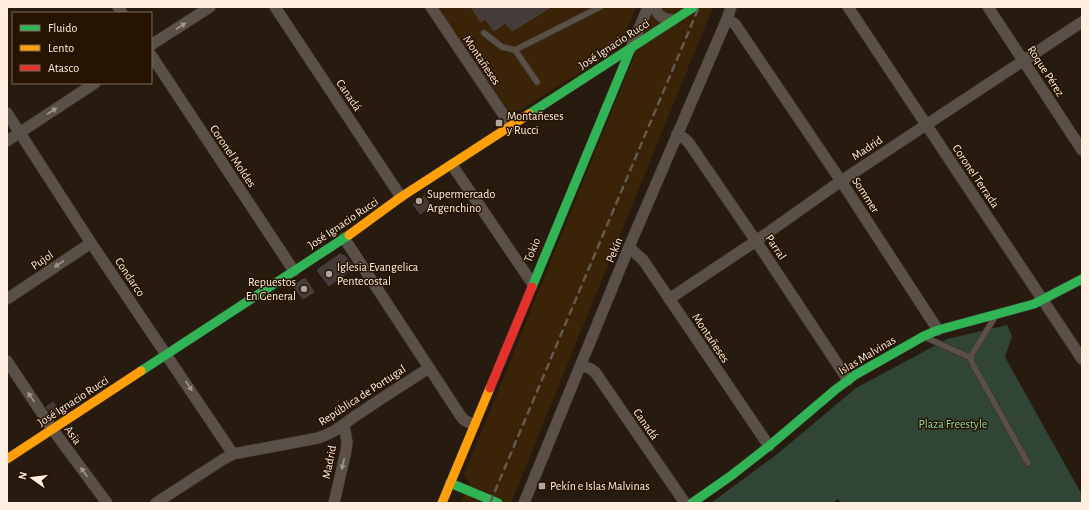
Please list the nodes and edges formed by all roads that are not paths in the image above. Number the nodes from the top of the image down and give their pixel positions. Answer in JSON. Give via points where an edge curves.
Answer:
{"nodes":[{"id":1,"x":210,"y":7,"type":"edge"},
{"id":2,"x":275,"y":7,"type":"edge"},
{"id":3,"x":431,"y":7,"type":"edge"},
{"id":4,"x":600,"y":7,"type":"edge"},
{"id":5,"x":648,"y":7,"type":"edge"},
{"id":6,"x":655,"y":7,"type":"edge"},
{"id":7,"x":694,"y":7,"type":"edge"},
{"id":8,"x":731,"y":7,"type":"edge"},
{"id":9,"x":848,"y":7,"type":"edge"},
{"id":10,"x":988,"y":7,"type":"edge"},
{"id":11,"x":727,"y":19,"type":"junction"},
{"id":12,"x":674,"y":20,"type":"junction"},
{"id":13,"x":1082,"y":22,"type":"edge"},
{"id":14,"x":484,"y":33,"type":"dead end"},
{"id":15,"x":152,"y":44,"type":"edge"},
{"id":16,"x":631,"y":48,"type":"junction"},
{"id":17,"x":515,"y":50,"type":"junction"},
{"id":18,"x":152,"y":57,"type":"edge"},
{"id":19,"x":1023,"y":60,"type":"junction"},
{"id":20,"x":599,"y":68,"type":"junction"},
{"id":21,"x":537,"y":82,"type":"dead end"},
{"id":22,"x":93,"y":84,"type":"edge"},
{"id":23,"x":615,"y":87,"type":"junction"},
{"id":24,"x":7,"y":114,"type":"edge"},
{"id":25,"x":927,"y":124,"type":"junction"},
{"id":26,"x":511,"y":126,"type":"junction"},
{"id":27,"x":19,"y":132,"type":"junction"},
{"id":28,"x":677,"y":134,"type":"junction"},
{"id":29,"x":7,"y":140,"type":"edge"},
{"id":30,"x":1082,"y":150,"type":"edge"},
{"id":31,"x":452,"y":165,"type":"junction"},
{"id":32,"x":841,"y":181,"type":"junction"},
{"id":33,"x":402,"y":197,"type":"junction"},
{"id":34,"x":344,"y":238,"type":"junction"},
{"id":35,"x":756,"y":241,"type":"junction"},
{"id":36,"x":91,"y":242,"type":"junction"},
{"id":37,"x":629,"y":247,"type":"junction"},
{"id":38,"x":294,"y":271,"type":"junction"},
{"id":39,"x":1082,"y":279,"type":"edge"},
{"id":40,"x":532,"y":283,"type":"junction"},
{"id":41,"x":7,"y":299,"type":"edge"},
{"id":42,"x":669,"y":299,"type":"junction"},
{"id":43,"x":1043,"y":299,"type":"junction"},
{"id":44,"x":997,"y":314,"type":"junction"},
{"id":45,"x":938,"y":330,"type":"junction"},
{"id":46,"x":924,"y":336,"type":"junction"},
{"id":47,"x":167,"y":354,"type":"junction"},
{"id":48,"x":971,"y":358,"type":"junction"},
{"id":49,"x":1082,"y":359,"type":"edge"},
{"id":50,"x":7,"y":361,"type":"edge"},
{"id":51,"x":581,"y":365,"type":"junction"},
{"id":52,"x":429,"y":368,"type":"junction"},
{"id":53,"x":848,"y":380,"type":"junction"},
{"id":54,"x":344,"y":425,"type":"junction"},
{"id":55,"x":474,"y":425,"type":"junction"},
{"id":56,"x":53,"y":430,"type":"junction"},
{"id":57,"x":769,"y":446,"type":"junction"},
{"id":58,"x":233,"y":454,"type":"junction"},
{"id":59,"x":7,"y":459,"type":"edge"},
{"id":60,"x":1028,"y":463,"type":"dead end"},
{"id":61,"x":450,"y":483,"type":"junction"},
{"id":62,"x":107,"y":503,"type":"edge"},
{"id":63,"x":156,"y":503,"type":"edge"},
{"id":64,"x":334,"y":503,"type":"edge"},
{"id":65,"x":442,"y":503,"type":"edge"},
{"id":66,"x":498,"y":503,"type":"edge"},
{"id":67,"x":524,"y":503,"type":"edge"},
{"id":68,"x":685,"y":503,"type":"edge"},
{"id":69,"x":692,"y":503,"type":"edge"}],
"edges":[{"from":15,"to":1,"type":"street","one_way":true},
{"from":2,"to":33,"type":"street","name":"Canadá"},
{"from":3,"to":26,"type":"street","name":"Montañeses"},
{"from":4,"to":17,"type":"lane"},
{"from":5,"to":16,"type":"street","name":"Tokio"},
{"from":6,"to":12,"type":"street","via":[[661,17]]},
{"from":7,"to":12,"type":"street","name":"José Ignacio Rucci"},
{"from":8,"to":11,"type":"street","name":"Pekín"},
{"from":9,"to":25,"type":"street","name":"Coronel Terrada"},
{"from":10,"to":19,"type":"street","name":"Roque Pérez"},
{"from":11,"to":28,"type":"street","name":"Pekín"},
{"from":11,"to":32,"type":"street","name":"Sommer","via":[[735,24]]},
{"from":12,"to":16,"type":"street","name":"José Ignacio Rucci"},
{"from":13,"to":19,"type":"street","name":"Madrid"},
{"from":14,"to":17,"type":"lane","via":[[502,48]]},
{"from":16,"to":20,"type":"street","name":"José Ignacio Rucci"},
{"from":16,"to":23,"type":"street","name":"Tokio"},
{"from":17,"to":21,"type":"lane"},
{"from":18,"to":38,"type":"street","name":"Coronel Moldes"},
{"from":19,"to":25,"type":"street","name":"Madrid"},
{"from":19,"to":30,"type":"street","name":"Roque Pérez"},
{"from":20,"to":23,"type":"street","via":[[607,69],[614,74]]},
{"from":20,"to":26,"type":"street","name":"José Ignacio Rucci"},
{"from":27,"to":22,"type":"street","one_way":true},
{"from":23,"to":40,"type":"street","name":"Tokio"},
{"from":24,"to":27,"type":"street","name":"Condarco"},
{"from":25,"to":32,"type":"street","name":"Madrid"},
{"from":25,"to":43,"type":"street","name":"Coronel Terrada"},
{"from":26,"to":31,"type":"street","name":"José Ignacio Rucci"},
{"from":27,"to":29,"type":"street"},
{"from":27,"to":36,"type":"street","name":"Condarco"},
{"from":28,"to":35,"type":"street","name":"Parral","via":[[689,143]]},
{"from":28,"to":37,"type":"street","name":"Pekín"},
{"from":31,"to":33,"type":"street","name":"José Ignacio Rucci"},
{"from":31,"to":40,"type":"street"},
{"from":32,"to":35,"type":"street","name":"Madrid"},
{"from":32,"to":45,"type":"street","name":"Sommer"},
{"from":33,"to":34,"type":"street","name":"José Ignacio Rucci"},
{"from":34,"to":38,"type":"street","name":"José Ignacio Rucci"},
{"from":34,"to":52,"type":"street"},
{"from":35,"to":42,"type":"street","name":"Madrid"},
{"from":35,"to":53,"type":"street","name":"Parral"},
{"from":36,"to":41,"type":"street","name":"Pujol","one_way":true},
{"from":36,"to":47,"type":"street","name":"Condarco"},
{"from":37,"to":42,"type":"street","name":"Montañeses","via":[[643,260]]},
{"from":37,"to":51,"type":"street","name":"Pekín"},
{"from":38,"to":47,"type":"street","name":"José Ignacio Rucci"},
{"from":39,"to":43,"type":"street","name":"Islas Malvinas"},
{"from":40,"to":55,"type":"street","name":"Tokio"},
{"from":42,"to":57,"type":"street","name":"Montañeses"},
{"from":43,"to":44,"type":"street","name":"Islas Malvinas"},
{"from":43,"to":49,"type":"street","name":"Coronel Terrada"},
{"from":44,"to":45,"type":"street","name":"Islas Malvinas"},
{"from":44,"to":48,"type":"lane"},
{"from":45,"to":46,"type":"street","name":"Islas Malvinas"},
{"from":46,"to":48,"type":"lane"},
{"from":46,"to":53,"type":"street","name":"Islas Malvinas"},
{"from":47,"to":56,"type":"street","name":"José Ignacio Rucci"},
{"from":47,"to":58,"type":"street","name":"Condarco","one_way":true},
{"from":48,"to":60,"type":"lane","via":[[972,365]]},
{"from":56,"to":50,"type":"street","name":"Asia","one_way":true},
{"from":51,"to":67,"type":"street","name":"Pekín"},
{"from":51,"to":68,"type":"street","name":"Canadá","via":[[595,372]]},
{"from":52,"to":54,"type":"street","name":"República de Portugal"},
{"from":52,"to":55,"type":"street","via":[[464,420]]},
{"from":53,"to":57,"type":"street","name":"Islas Malvinas"},
{"from":54,"to":58,"type":"street","name":"República de Portugal","via":[[331,434],[318,438]]},
{"from":54,"to":64,"type":"street","name":"Madrid","one_way":true,"via":[[346,451]]},
{"from":55,"to":61,"type":"street","name":"Tokio"},
{"from":56,"to":59,"type":"street","name":"José Ignacio Rucci"},
{"from":62,"to":56,"type":"street","name":"Asia","one_way":true},
{"from":57,"to":69,"type":"street","name":"Islas Malvinas"},
{"from":58,"to":63,"type":"street","name":"República de Portugal"},
{"from":61,"to":65,"type":"street","name":"Tokio"},
{"from":61,"to":66,"type":"street"}]}
